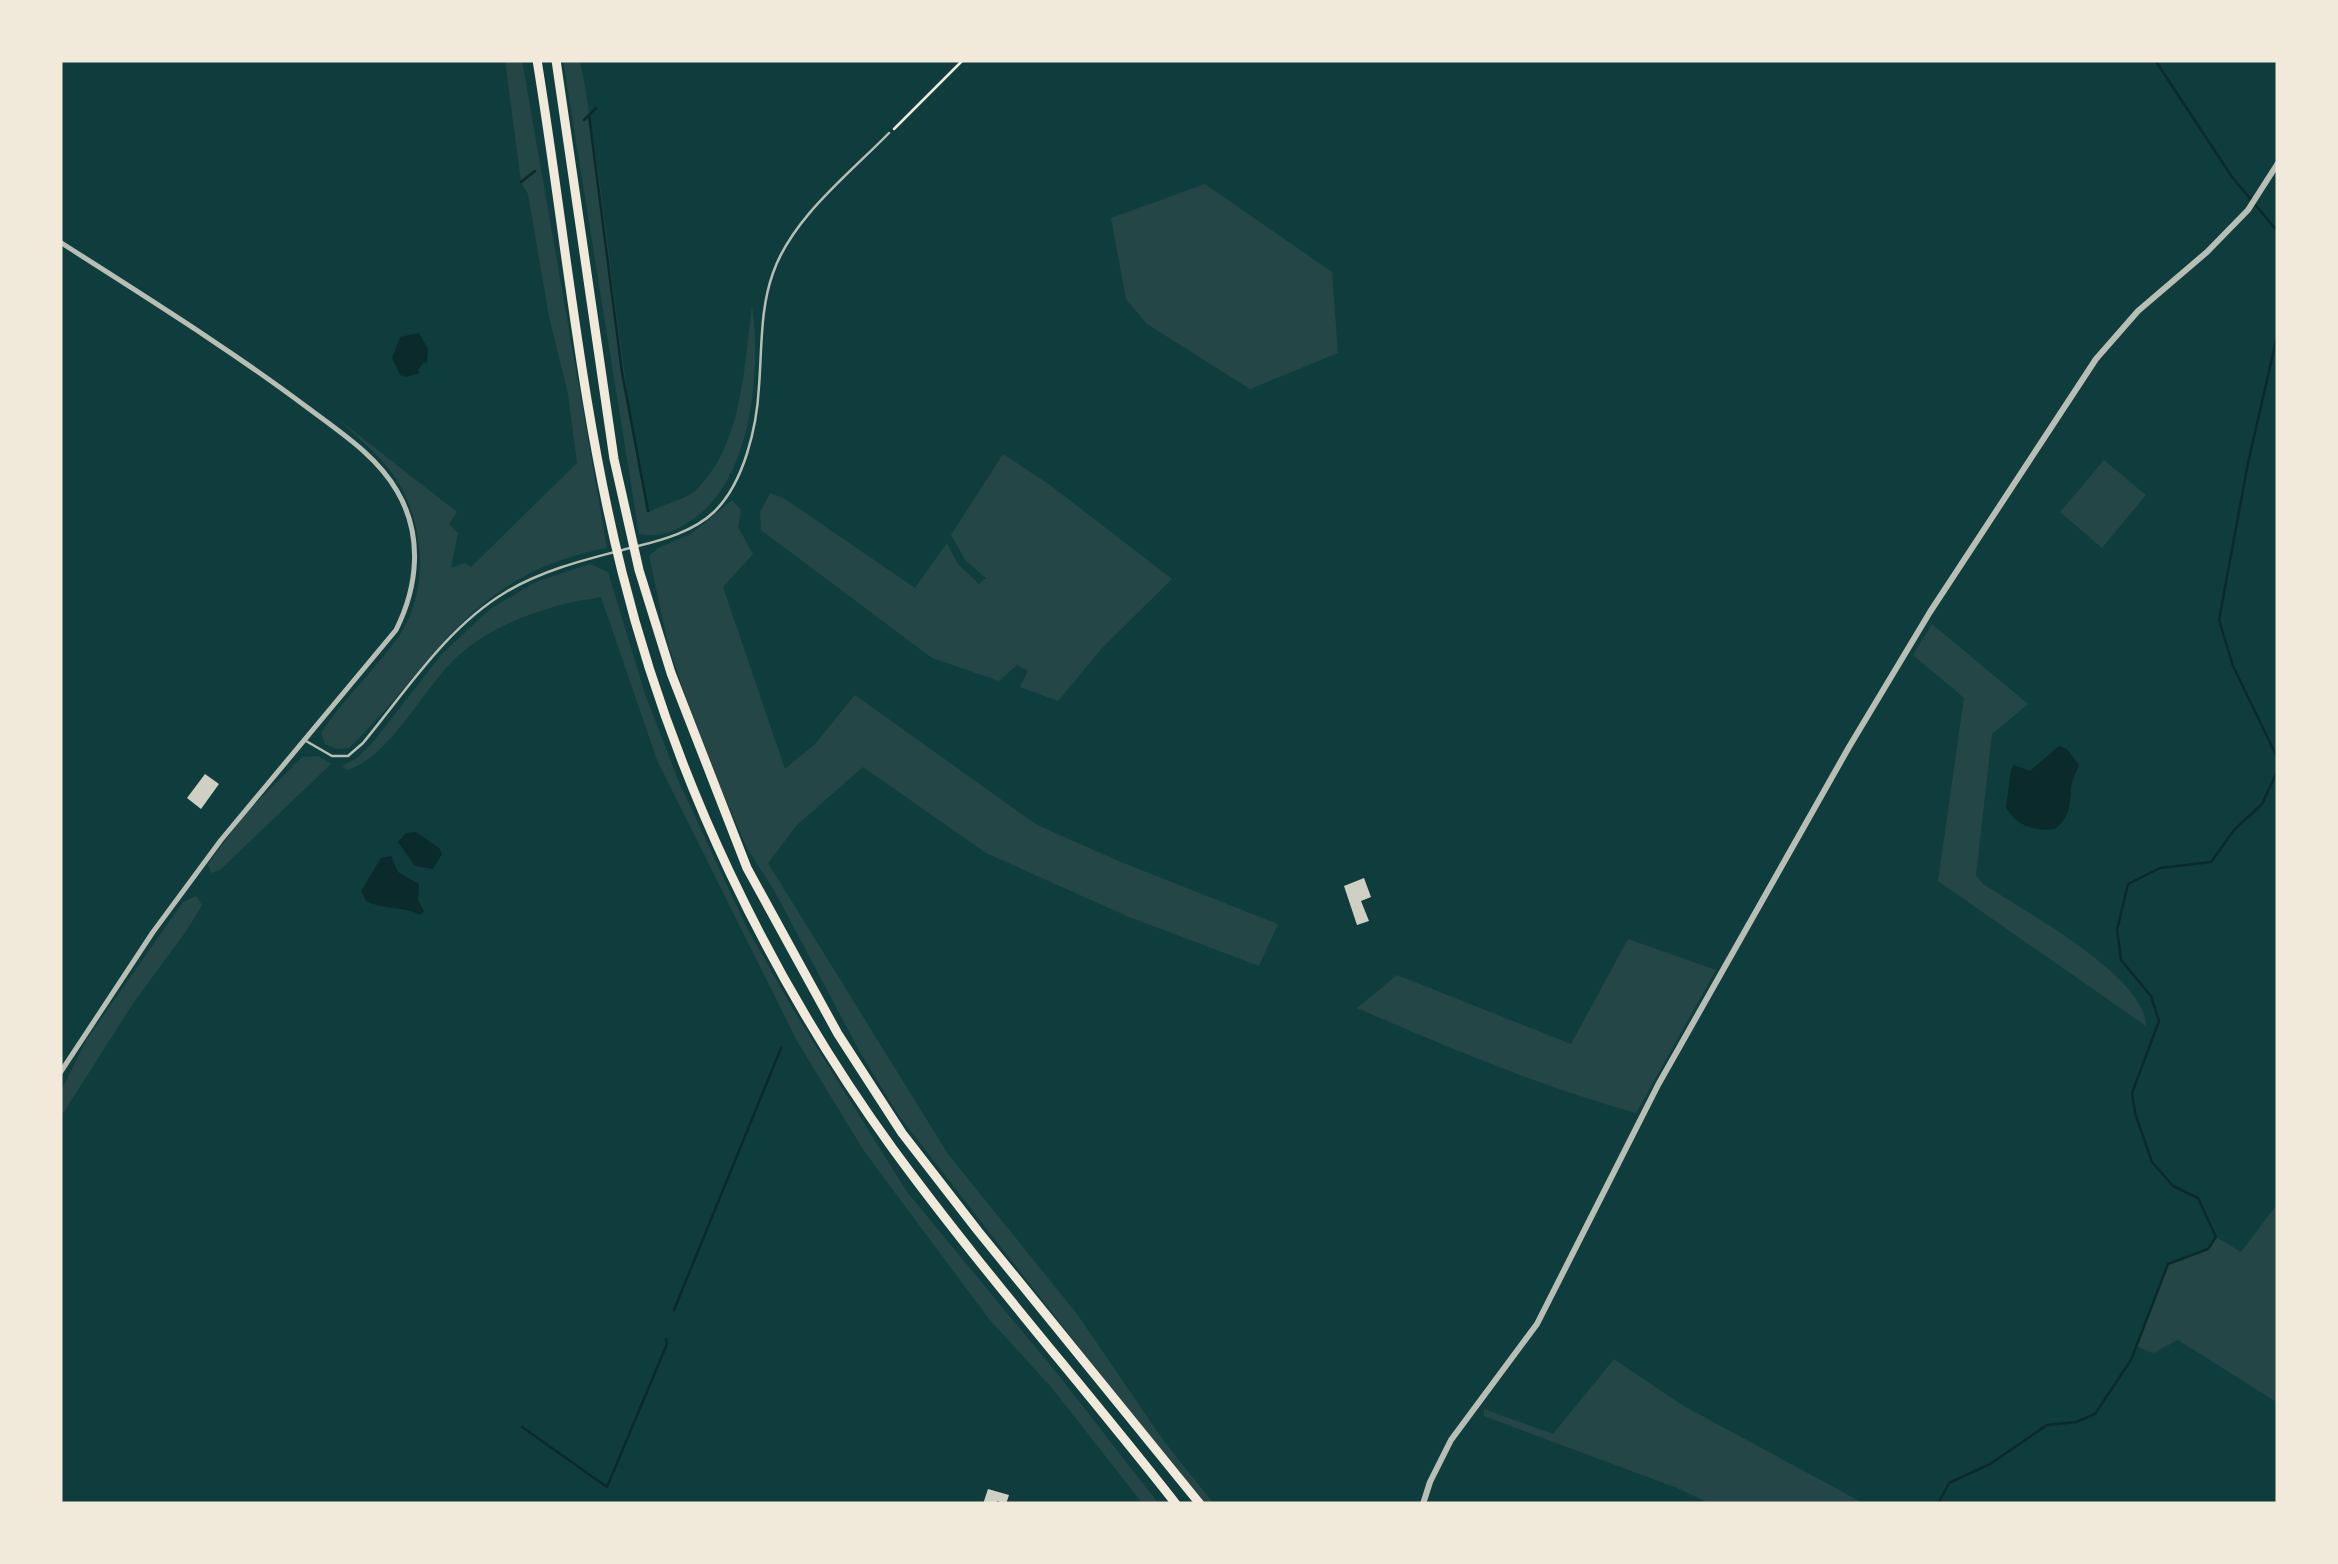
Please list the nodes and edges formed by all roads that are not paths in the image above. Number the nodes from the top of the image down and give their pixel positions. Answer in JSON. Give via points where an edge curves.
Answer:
{"nodes":[{"id":1,"x":537,"y":60,"type":"edge"},
{"id":2,"x":556,"y":60,"type":"edge"},
{"id":3,"x":889,"y":134,"type":"dead end"},
{"id":4,"x":2278,"y":163,"type":"edge"},
{"id":5,"x":60,"y":242,"type":"edge"},
{"id":6,"x":305,"y":740,"type":"junction"},
{"id":7,"x":60,"y":1073,"type":"edge"},
{"id":8,"x":1176,"y":1504,"type":"edge"},
{"id":9,"x":1200,"y":1504,"type":"edge"},
{"id":10,"x":1422,"y":1504,"type":"edge"}],
"edges":[{"from":1,"to":8,"type":"highway","via":[[596,459],[622,574],[694,790],[764,939],[892,1147]]},
{"from":2,"to":9,"type":"highway","via":[[614,459],[640,570],[670,673],[747,868],[838,1034],[902,1132]]},
{"from":3,"to":6,"type":"lane","via":[[801,226],[773,271],[754,427],[734,484],[714,513],[685,531],[530,579],[483,608],[348,756],[332,756]]},
{"from":4,"to":10,"type":"street","via":[[2248,210],[2096,358],[1930,612],[1658,1084],[1537,1324],[1451,1440]]},
{"from":5,"to":6,"type":"street","via":[[272,380],[358,447],[399,493],[415,555],[408,606],[396,630]]},
{"from":6,"to":7,"type":"street","via":[[153,932]]}]}
